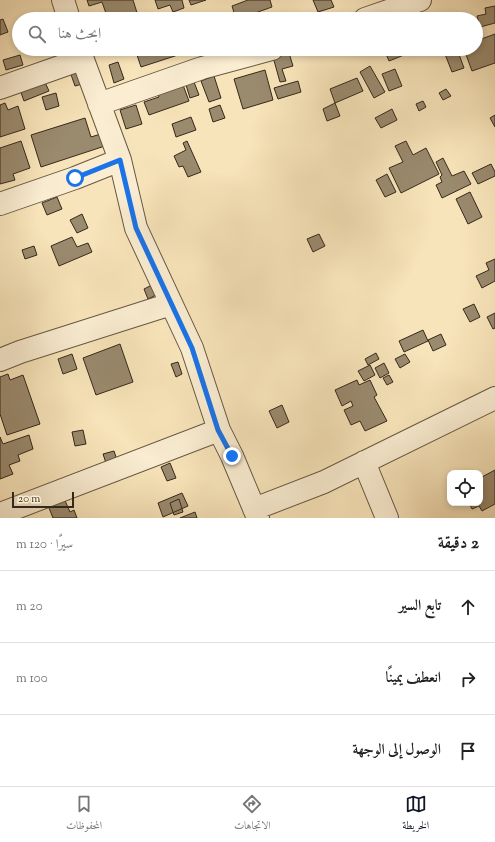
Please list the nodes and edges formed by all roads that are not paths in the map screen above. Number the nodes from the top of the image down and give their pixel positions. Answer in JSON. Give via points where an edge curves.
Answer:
{"nodes":[{"id":1,"x":63,"y":0,"type":"edge"},
{"id":2,"x":420,"y":0,"type":"edge"},
{"id":3,"x":67,"y":12,"type":"edge"},
{"id":4,"x":385,"y":12,"type":"edge"},
{"id":5,"x":76,"y":56,"type":"edge"},
{"id":6,"x":82,"y":56,"type":"edge"},
{"id":7,"x":246,"y":56,"type":"edge"},
{"id":8,"x":0,"y":88,"type":"edge"},
{"id":9,"x":99,"y":104,"type":"junction"},
{"id":10,"x":120,"y":160,"type":"junction"},
{"id":11,"x":0,"y":204,"type":"edge"},
{"id":12,"x":171,"y":304,"type":"junction"},
{"id":13,"x":0,"y":360,"type":"edge"},
{"id":14,"x":493,"y":404,"type":"edge"},
{"id":15,"x":218,"y":430,"type":"junction"},
{"id":16,"x":364,"y":462,"type":"junction"},
{"id":17,"x":256,"y":513,"type":"edge"},
{"id":18,"x":0,"y":514,"type":"edge"},
{"id":19,"x":387,"y":518,"type":"edge"}],
"edges":[{"from":1,"to":3,"type":"street"},
{"from":2,"to":4,"type":"street"},
{"from":5,"to":8,"type":"street"},
{"from":6,"to":9,"type":"street"},
{"from":7,"to":9,"type":"street","via":[[202,68]]},
{"from":9,"to":10,"type":"street"},
{"from":10,"to":11,"type":"street"},
{"from":10,"to":12,"type":"street","via":[[136,228]]},
{"from":12,"to":13,"type":"street"},
{"from":12,"to":15,"type":"street","via":[[192,348]]},
{"from":14,"to":16,"type":"street"},
{"from":15,"to":17,"type":"street"},
{"from":15,"to":18,"type":"street"},
{"from":16,"to":17,"type":"street"},
{"from":16,"to":19,"type":"street"}]}
